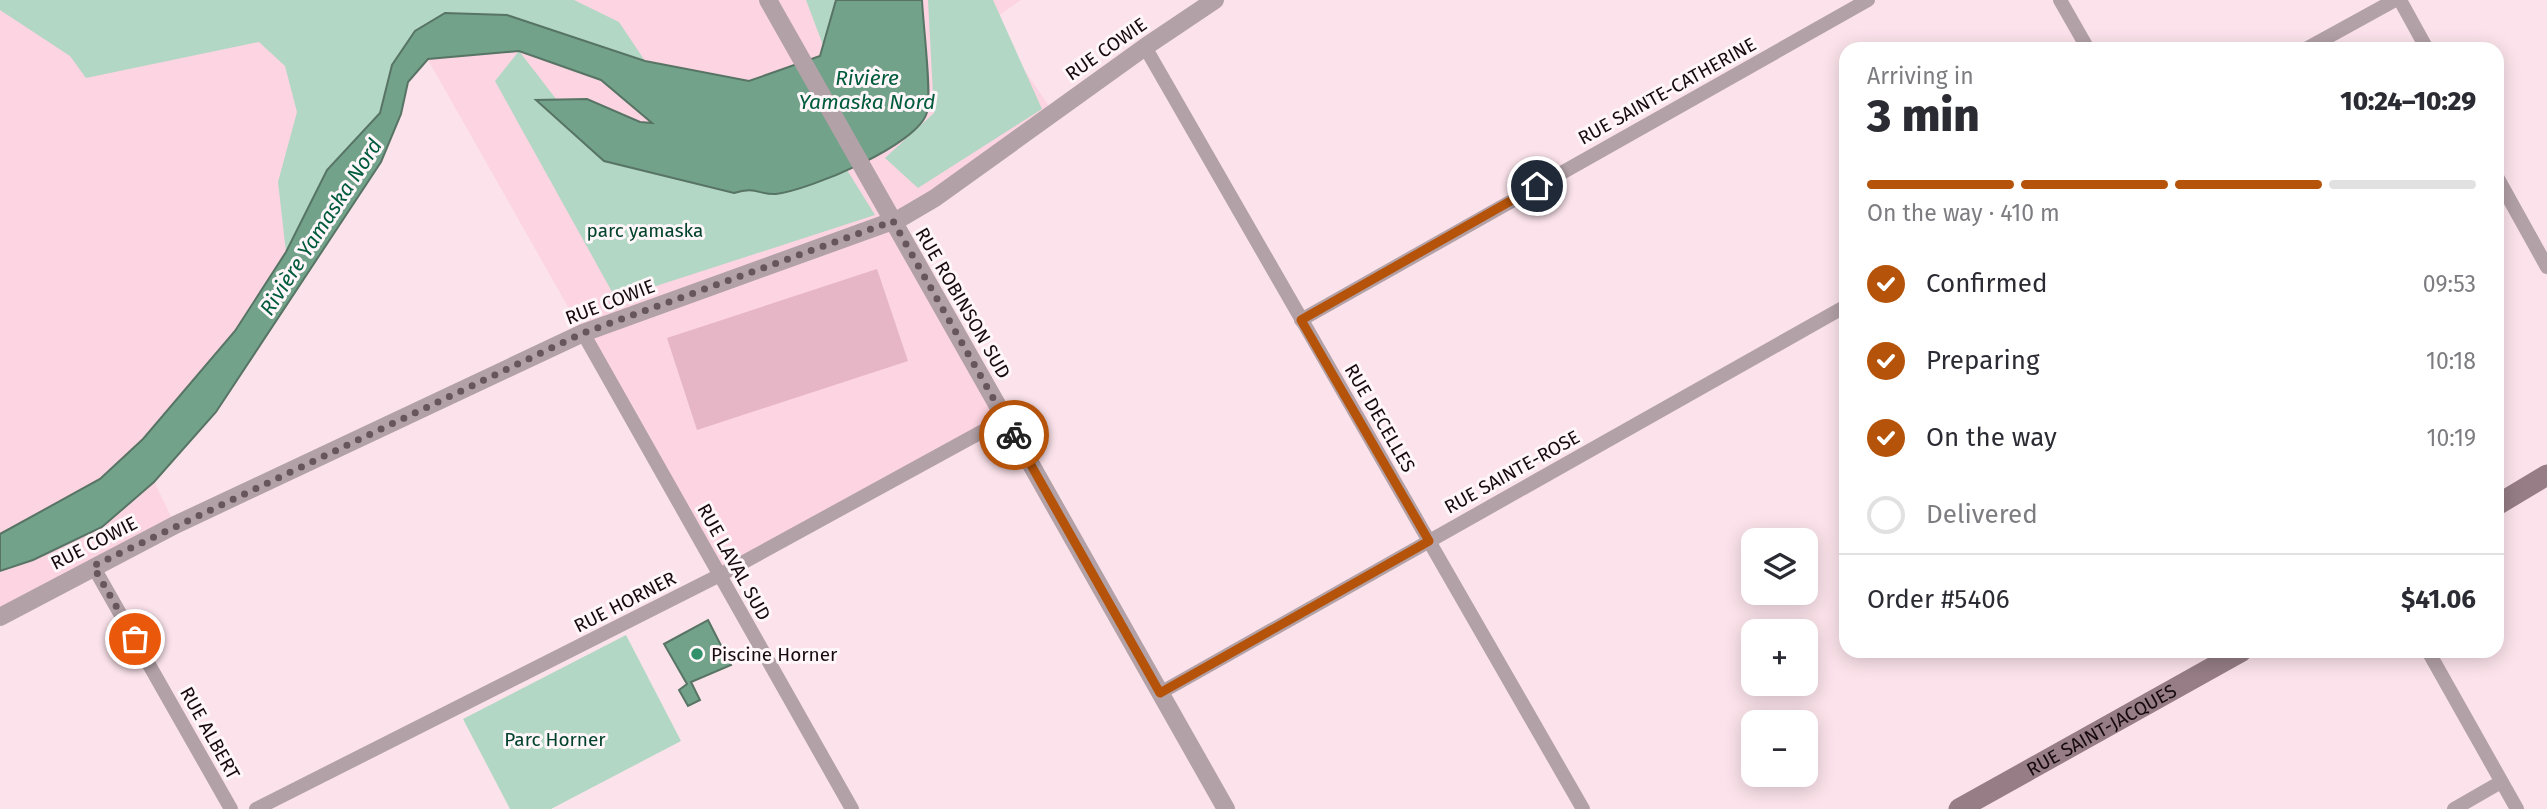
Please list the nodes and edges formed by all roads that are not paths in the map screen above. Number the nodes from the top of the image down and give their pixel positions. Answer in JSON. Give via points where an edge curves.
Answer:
{"nodes":[{"id":1,"x":768,"y":0,"type":"edge"},
{"id":2,"x":1215,"y":0,"type":"edge"},
{"id":3,"x":1868,"y":0,"type":"edge"},
{"id":4,"x":2060,"y":0,"type":"edge"},
{"id":5,"x":2397,"y":0,"type":"edge"},
{"id":6,"x":2084,"y":42,"type":"edge"},
{"id":7,"x":2319,"y":42,"type":"edge"},
{"id":8,"x":2423,"y":42,"type":"edge"},
{"id":9,"x":1145,"y":47,"type":"junction"},
{"id":10,"x":2504,"y":190,"type":"edge"},
{"id":11,"x":893,"y":221,"type":"junction"},
{"id":12,"x":2547,"y":267,"type":"edge"},
{"id":13,"x":1839,"y":310,"type":"edge"},
{"id":14,"x":1301,"y":320,"type":"junction"},
{"id":15,"x":583,"y":333,"type":"junction"},
{"id":16,"x":1005,"y":419,"type":"junction"},
{"id":17,"x":2547,"y":475,"type":"edge"},
{"id":18,"x":2504,"y":501,"type":"edge"},
{"id":19,"x":1429,"y":541,"type":"junction"},
{"id":20,"x":93,"y":566,"type":"junction"},
{"id":21,"x":720,"y":575,"type":"junction"},
{"id":22,"x":0,"y":617,"type":"edge"},
{"id":23,"x":2229,"y":658,"type":"edge"},
{"id":24,"x":2432,"y":658,"type":"edge"},
{"id":25,"x":1160,"y":693,"type":"junction"},
{"id":26,"x":2501,"y":782,"type":"junction"},
{"id":27,"x":846,"y":807,"type":"edge"},
{"id":28,"x":231,"y":809,"type":"edge"},
{"id":29,"x":256,"y":809,"type":"edge"},
{"id":30,"x":1226,"y":809,"type":"edge"},
{"id":31,"x":1583,"y":809,"type":"edge"},
{"id":32,"x":1959,"y":809,"type":"edge"},
{"id":33,"x":2454,"y":809,"type":"edge"},
{"id":34,"x":2517,"y":809,"type":"edge"}],
"edges":[{"from":1,"to":11,"type":"street","name":"RUE ROBINSON SUD"},
{"from":2,"to":9,"type":"street","name":"RUE COWIE"},
{"from":3,"to":14,"type":"street","name":"RUE SAINTE-CATHERINE"},
{"from":4,"to":6,"type":"street"},
{"from":5,"to":7,"type":"street"},
{"from":5,"to":8,"type":"street"},
{"from":9,"to":11,"type":"street","name":"RUE COWIE","via":[[934,198]]},
{"from":9,"to":14,"type":"street","name":"RUE DECELLES"},
{"from":10,"to":12,"type":"street"},
{"from":11,"to":15,"type":"street","name":"RUE COWIE"},
{"from":11,"to":16,"type":"street","name":"RUE ROBINSON SUD"},
{"from":13,"to":19,"type":"street","name":"RUE SAINTE-ROSE"},
{"from":14,"to":19,"type":"street","name":"RUE DECELLES"},
{"from":15,"to":20,"type":"street","name":"RUE COWIE"},
{"from":15,"to":21,"type":"street","name":"RUE LAVAL SUD"},
{"from":16,"to":21,"type":"street","name":"RUE HORNER"},
{"from":16,"to":25,"type":"street","name":"RUE ROBINSON SUD"},
{"from":17,"to":18,"type":"main road"},
{"from":19,"to":25,"type":"street","name":"RUE SAINTE-ROSE"},
{"from":19,"to":31,"type":"street","name":"RUE DECELLES"},
{"from":20,"to":22,"type":"street","name":"RUE COWIE"},
{"from":20,"to":28,"type":"street","name":"RUE ALBERT"},
{"from":21,"to":27,"type":"street","name":"RUE LAVAL SUD"},
{"from":21,"to":29,"type":"street","name":"RUE HORNER"},
{"from":23,"to":32,"type":"main road","name":"RUE SAINT-JACQUES"},
{"from":24,"to":26,"type":"street"},
{"from":25,"to":30,"type":"street","name":"RUE ROBINSON SUD"},
{"from":26,"to":33,"type":"street"},
{"from":26,"to":34,"type":"street"}]}
